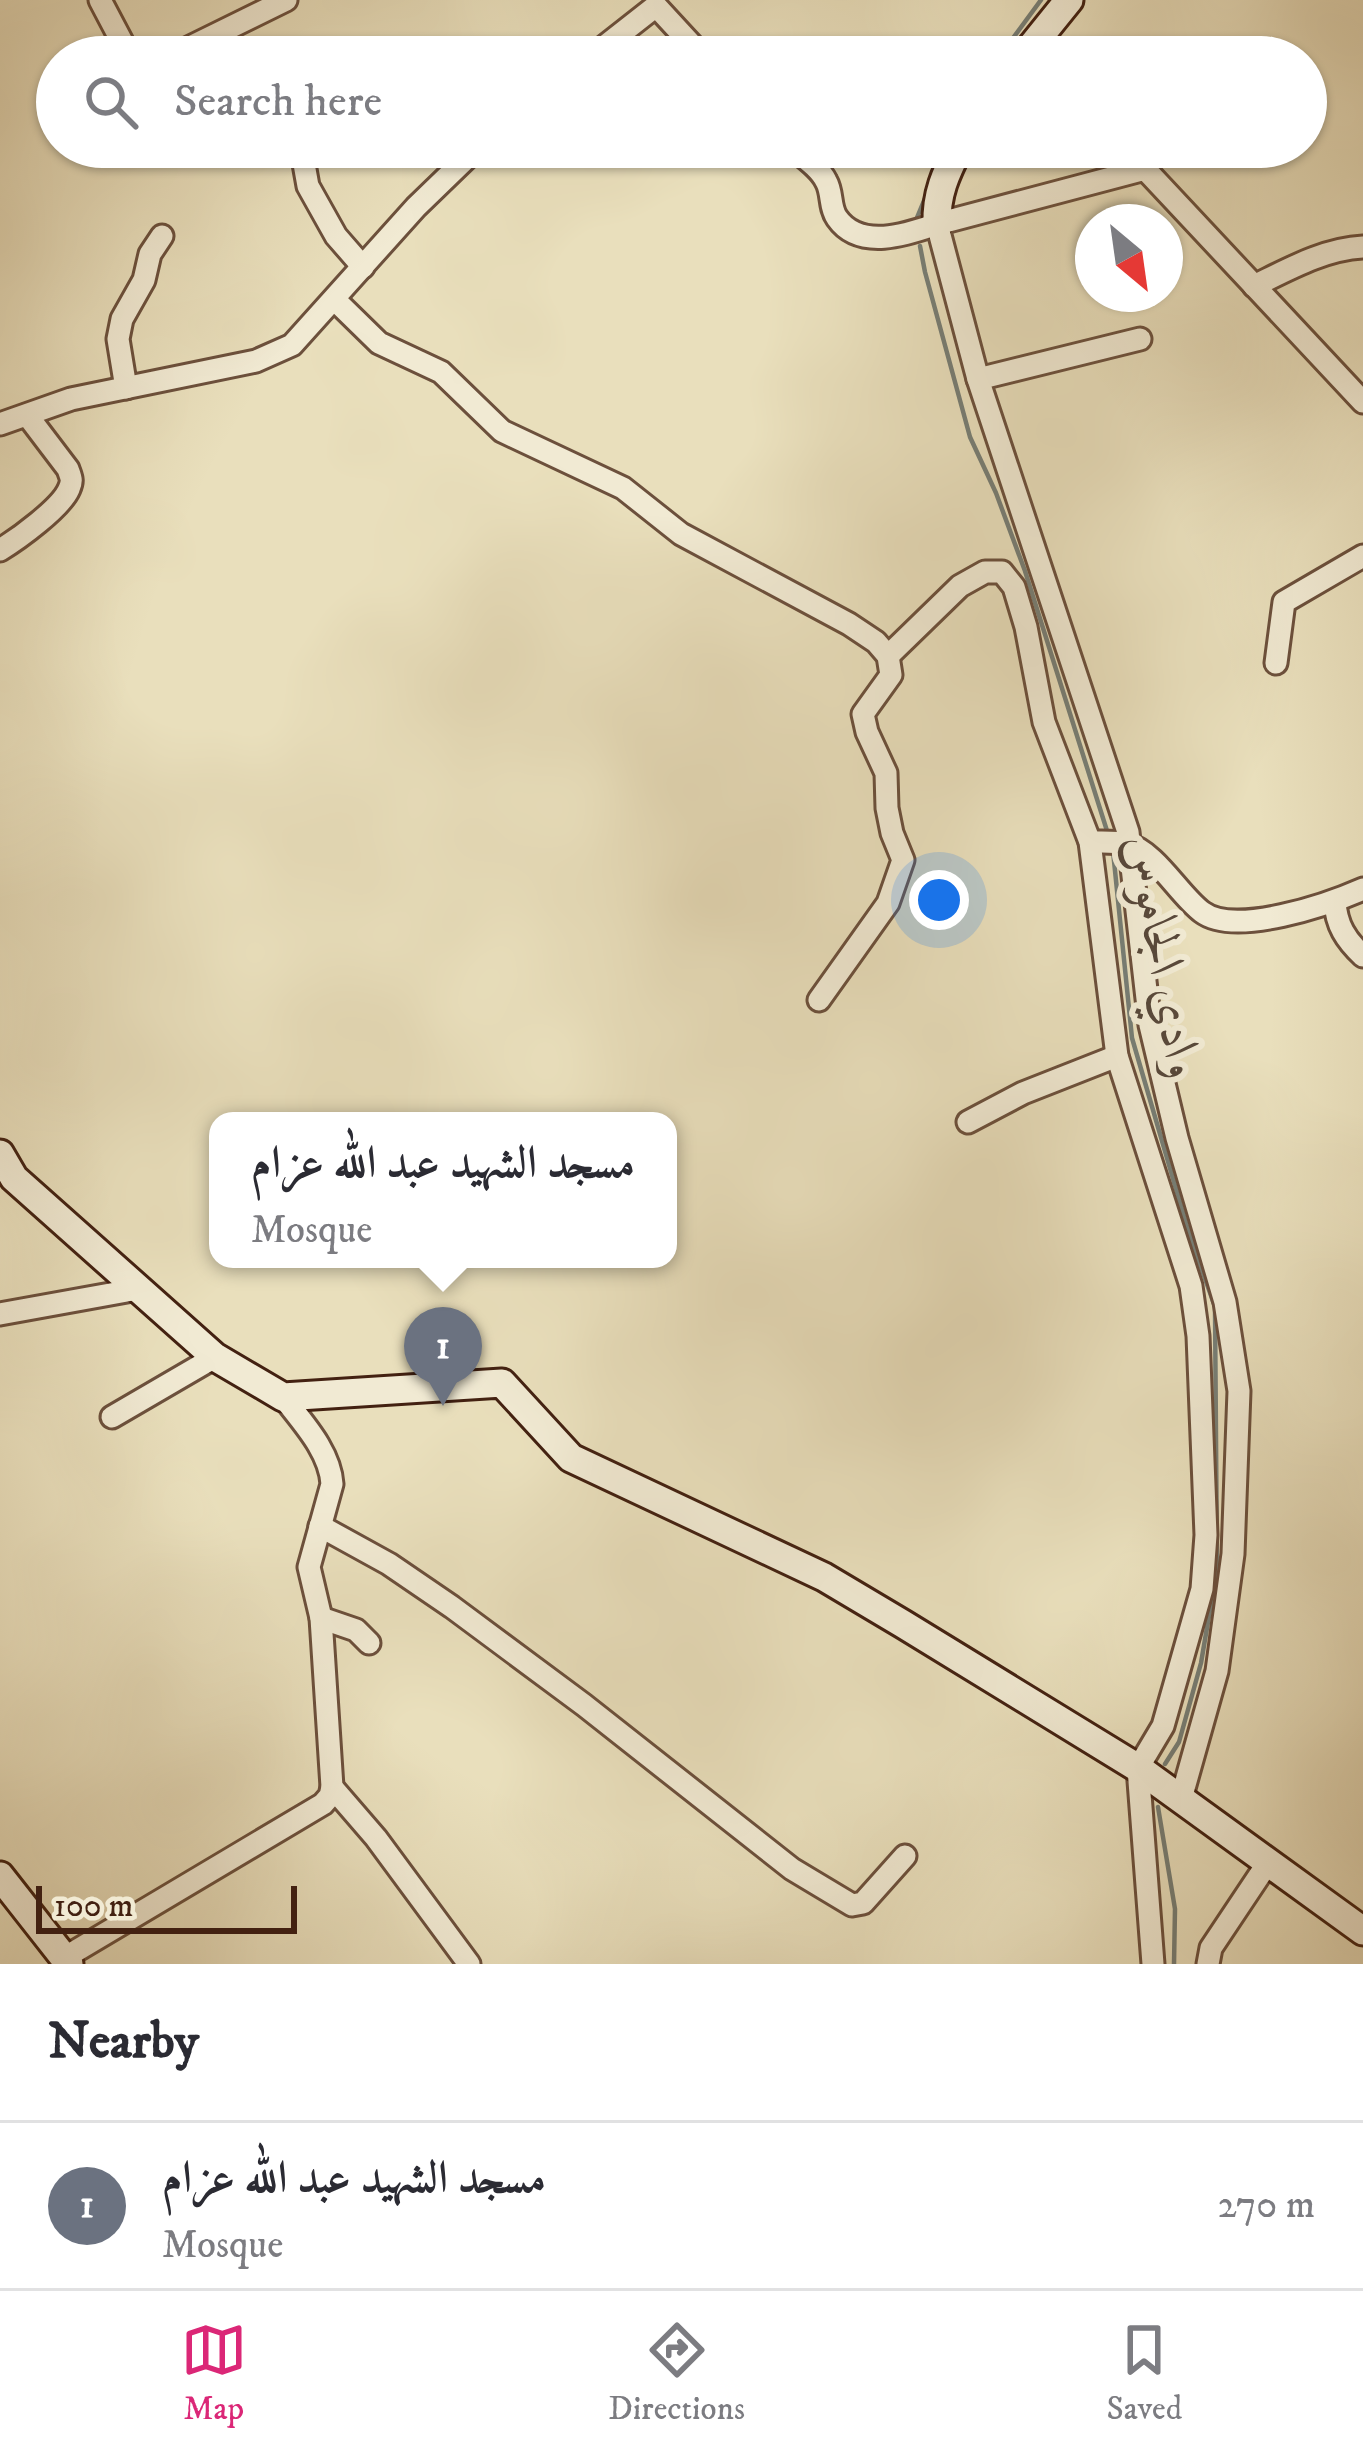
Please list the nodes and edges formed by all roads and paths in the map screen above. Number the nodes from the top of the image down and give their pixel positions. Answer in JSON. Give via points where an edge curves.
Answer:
{"nodes":[{"id":1,"x":100,"y":0,"type":"edge"},
{"id":2,"x":286,"y":0,"type":"edge"},
{"id":3,"x":1070,"y":0,"type":"edge"},
{"id":4,"x":655,"y":3,"type":"edge"},
{"id":5,"x":119,"y":36,"type":"edge"},
{"id":6,"x":213,"y":36,"type":"edge"},
{"id":7,"x":616,"y":36,"type":"edge"},
{"id":8,"x":684,"y":36,"type":"edge"},
{"id":9,"x":1040,"y":36,"type":"edge"},
{"id":10,"x":305,"y":168,"type":"edge"},
{"id":11,"x":456,"y":168,"type":"edge"},
{"id":12,"x":814,"y":168,"type":"edge"},
{"id":13,"x":949,"y":168,"type":"edge"},
{"id":14,"x":938,"y":224,"type":"junction"},
{"id":15,"x":161,"y":236,"type":"dead end"},
{"id":16,"x":1363,"y":247,"type":"edge"},
{"id":17,"x":363,"y":267,"type":"junction"},
{"id":18,"x":1254,"y":286,"type":"junction"},
{"id":19,"x":334,"y":300,"type":"junction"},
{"id":20,"x":1140,"y":339,"type":"dead end"},
{"id":21,"x":978,"y":379,"type":"junction"},
{"id":22,"x":126,"y":388,"type":"junction"},
{"id":23,"x":1363,"y":402,"type":"edge"},
{"id":24,"x":27,"y":415,"type":"junction"},
{"id":25,"x":0,"y":424,"type":"edge"},
{"id":26,"x":0,"y":550,"type":"edge"},
{"id":27,"x":1363,"y":556,"type":"edge"},
{"id":28,"x":888,"y":656,"type":"junction"},
{"id":29,"x":1276,"y":663,"type":"dead end"},
{"id":30,"x":1090,"y":842,"type":"junction"},
{"id":31,"x":1130,"y":844,"type":"junction"},
{"id":32,"x":1363,"y":889,"type":"edge"},
{"id":33,"x":1335,"y":901,"type":"junction"},
{"id":34,"x":1363,"y":956,"type":"edge"},
{"id":35,"x":819,"y":1000,"type":"dead end"},
{"id":36,"x":1117,"y":1056,"type":"junction"},
{"id":37,"x":968,"y":1122,"type":"dead end"},
{"id":38,"x":0,"y":1154,"type":"edge"},
{"id":39,"x":138,"y":1289,"type":"junction"},
{"id":40,"x":0,"y":1314,"type":"edge"},
{"id":41,"x":214,"y":1357,"type":"junction"},
{"id":42,"x":283,"y":1397,"type":"junction"},
{"id":43,"x":112,"y":1417,"type":"dead end"},
{"id":44,"x":320,"y":1526,"type":"junction"},
{"id":45,"x":321,"y":1618,"type":"junction"},
{"id":46,"x":369,"y":1642,"type":"dead end"},
{"id":47,"x":1138,"y":1768,"type":"junction"},
{"id":48,"x":332,"y":1786,"type":"junction"},
{"id":49,"x":1180,"y":1799,"type":"junction"},
{"id":50,"x":904,"y":1856,"type":"dead end"},
{"id":51,"x":1268,"y":1864,"type":"junction"},
{"id":52,"x":0,"y":1876,"type":"edge"},
{"id":53,"x":1363,"y":1931,"type":"edge"},
{"id":54,"x":67,"y":1961,"type":"edge"},
{"id":55,"x":469,"y":1964,"type":"edge"},
{"id":56,"x":1153,"y":1964,"type":"edge"},
{"id":57,"x":1208,"y":1964,"type":"edge"}],
"edges":[{"from":1,"to":5,"type":"street"},
{"from":2,"to":6,"type":"street"},
{"from":3,"to":9,"type":"street"},
{"from":4,"to":7,"type":"street"},
{"from":4,"to":8,"type":"street"},
{"from":10,"to":17,"type":"street","via":[[336,236]]},
{"from":11,"to":17,"type":"street"},
{"from":12,"to":14,"type":"street","via":[[846,228],[874,239]]},
{"from":13,"to":14,"type":"street"},
{"from":14,"to":18,"type":"street","via":[[1145,169]]},
{"from":14,"to":21,"type":"street"},
{"from":15,"to":22,"type":"street","via":[[122,319]]},
{"from":16,"to":18,"type":"street","via":[[1308,260]]},
{"from":17,"to":19,"type":"street"},
{"from":18,"to":23,"type":"street"},
{"from":19,"to":22,"type":"street","via":[[279,353]]},
{"from":19,"to":28,"type":"street","via":[[379,343],[441,372],[502,431],[623,488],[681,534],[849,624]]},
{"from":20,"to":21,"type":"street"},
{"from":21,"to":31,"type":"street"},
{"from":22,"to":24,"type":"street"},
{"from":24,"to":25,"type":"street"},
{"from":24,"to":26,"type":"street","via":[[68,469],[70,489]]},
{"from":27,"to":29,"type":"street","via":[[1284,602]]},
{"from":28,"to":30,"type":"street","via":[[960,586],[1002,572],[1014,587],[1044,722]]},
{"from":28,"to":35,"type":"street","via":[[891,675],[863,714],[886,773],[903,860],[888,903]]},
{"from":30,"to":31,"type":"street"},
{"from":30,"to":36,"type":"street"},
{"from":31,"to":33,"type":"street","via":[[1211,918],[1284,917]]},
{"from":31,"to":49,"type":"street","via":[[1150,1024],[1225,1302],[1239,1391],[1233,1554],[1217,1671]]},
{"from":32,"to":33,"type":"street"},
{"from":33,"to":34,"type":"street","via":[[1342,932]]},
{"from":36,"to":37,"type":"street"},
{"from":36,"to":47,"type":"street","via":[[1191,1286],[1205,1512],[1202,1589],[1163,1726]]},
{"from":38,"to":39,"type":"street","via":[[14,1178]]},
{"from":39,"to":40,"type":"street"},
{"from":39,"to":41,"type":"street"},
{"from":41,"to":42,"type":"street"},
{"from":41,"to":43,"type":"street"},
{"from":42,"to":44,"type":"street","via":[[331,1471]]},
{"from":42,"to":47,"type":"street","via":[[502,1383],[571,1458],[824,1577]]},
{"from":44,"to":45,"type":"street","via":[[309,1567]]},
{"from":44,"to":50,"type":"street","via":[[452,1607],[792,1869],[852,1905],[863,1903]]},
{"from":45,"to":46,"type":"street"},
{"from":45,"to":48,"type":"street"},
{"from":47,"to":49,"type":"street"},
{"from":47,"to":56,"type":"street"},
{"from":48,"to":54,"type":"street","via":[[323,1804]]},
{"from":48,"to":55,"type":"street"},
{"from":49,"to":51,"type":"street"},
{"from":51,"to":53,"type":"street"},
{"from":51,"to":57,"type":"street"},
{"from":52,"to":54,"type":"street"}]}
